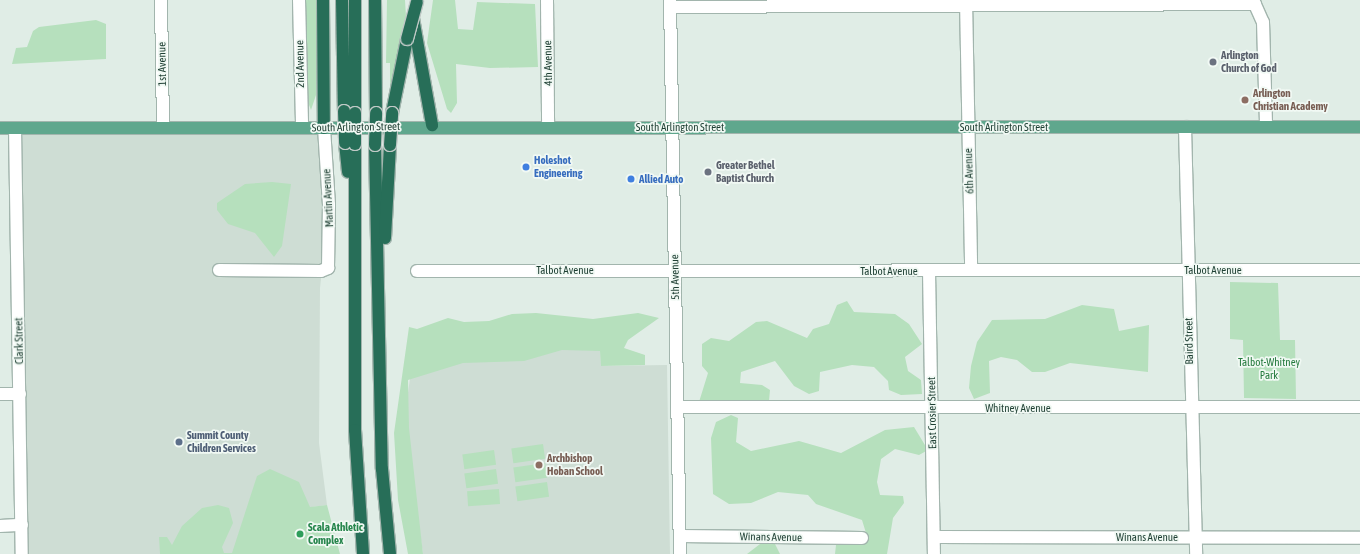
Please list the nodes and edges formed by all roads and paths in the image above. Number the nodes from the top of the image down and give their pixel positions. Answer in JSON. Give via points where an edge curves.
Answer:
{"nodes":[{"id":1,"x":161,"y":0,"type":"edge"},
{"id":2,"x":299,"y":0,"type":"edge"},
{"id":3,"x":323,"y":0,"type":"edge"},
{"id":4,"x":342,"y":0,"type":"edge"},
{"id":5,"x":355,"y":0,"type":"edge"},
{"id":6,"x":375,"y":0,"type":"edge"},
{"id":7,"x":547,"y":0,"type":"edge"},
{"id":8,"x":416,"y":1,"type":"edge"},
{"id":9,"x":1254,"y":2,"type":"edge"},
{"id":10,"x":670,"y":3,"type":"edge"},
{"id":11,"x":966,"y":3,"type":"edge"},
{"id":12,"x":349,"y":112,"type":"junction"},
{"id":13,"x":432,"y":125,"type":"junction"},
{"id":14,"x":1266,"y":126,"type":"junction"},
{"id":15,"x":302,"y":127,"type":"junction"},
{"id":16,"x":548,"y":127,"type":"junction"},
{"id":17,"x":1185,"y":127,"type":"junction"},
{"id":18,"x":1360,"y":127,"type":"edge"},
{"id":19,"x":0,"y":128,"type":"edge"},
{"id":20,"x":15,"y":128,"type":"junction"},
{"id":21,"x":163,"y":128,"type":"junction"},
{"id":22,"x":324,"y":128,"type":"junction"},
{"id":23,"x":672,"y":128,"type":"junction"},
{"id":24,"x":968,"y":128,"type":"junction"},
{"id":25,"x":219,"y":270,"type":"dead end"},
{"id":26,"x":675,"y":270,"type":"junction"},
{"id":27,"x":970,"y":270,"type":"junction"},
{"id":28,"x":1187,"y":270,"type":"junction"},
{"id":29,"x":1360,"y":270,"type":"edge"},
{"id":30,"x":417,"y":271,"type":"dead end"},
{"id":31,"x":929,"y":271,"type":"junction"},
{"id":32,"x":380,"y":329,"type":"junction"},
{"id":33,"x":0,"y":394,"type":"edge"},
{"id":34,"x":20,"y":394,"type":"junction"},
{"id":35,"x":677,"y":407,"type":"junction"},
{"id":36,"x":1360,"y":407,"type":"edge"},
{"id":37,"x":932,"y":408,"type":"junction"},
{"id":38,"x":1191,"y":408,"type":"junction"},
{"id":39,"x":0,"y":526,"type":"edge"},
{"id":40,"x":22,"y":526,"type":"junction"},
{"id":41,"x":680,"y":536,"type":"junction"},
{"id":42,"x":1195,"y":537,"type":"junction"},
{"id":43,"x":862,"y":538,"type":"dead end"},
{"id":44,"x":934,"y":538,"type":"junction"},
{"id":45,"x":1360,"y":538,"type":"edge"},
{"id":46,"x":22,"y":554,"type":"edge"},
{"id":47,"x":363,"y":554,"type":"edge"},
{"id":48,"x":390,"y":554,"type":"edge"},
{"id":49,"x":680,"y":554,"type":"edge"},
{"id":50,"x":934,"y":554,"type":"edge"},
{"id":51,"x":1196,"y":554,"type":"edge"}],
"edges":[{"from":1,"to":21,"type":"street","name":"1st Avenue"},
{"from":2,"to":15,"type":"street","name":"2nd Avenue"},
{"from":3,"to":22,"type":"highway"},
{"from":4,"to":12,"type":"highway"},
{"from":5,"to":12,"type":"highway"},
{"from":6,"to":32,"type":"highway","bridge":true,"via":[[375,145]]},
{"from":7,"to":16,"type":"street","name":"4th Avenue"},
{"from":8,"to":13,"type":"highway","via":[[418,60]]},
{"from":8,"to":32,"type":"highway","bridge":true,"via":[[392,113]]},
{"from":9,"to":11,"type":"street"},
{"from":9,"to":14,"type":"street","via":[[1263,22]]},
{"from":10,"to":11,"type":"street"},
{"from":10,"to":23,"type":"street","name":"5th Avenue"},
{"from":11,"to":24,"type":"street","name":"6th Avenue"},
{"from":12,"to":47,"type":"highway","bridge":true,"via":[[357,273],[355,430]]},
{"from":13,"to":16,"type":"main road","name":"South Arlington Street"},
{"from":13,"to":22,"type":"main road","name":"South Arlington Street"},
{"from":14,"to":17,"type":"main road","name":"South Arlington Street"},
{"from":14,"to":18,"type":"main road","name":"South Arlington Street"},
{"from":15,"to":21,"type":"main road","name":"South Arlington Street"},
{"from":15,"to":22,"type":"main road","name":"South Arlington Street"},
{"from":16,"to":23,"type":"main road","name":"South Arlington Street"},
{"from":17,"to":24,"type":"main road","name":"South Arlington Street"},
{"from":17,"to":28,"type":"street","name":"Baird Street"},
{"from":19,"to":20,"type":"main road","name":"South Arlington Street"},
{"from":20,"to":21,"type":"main road","name":"South Arlington Street"},
{"from":20,"to":34,"type":"street","name":"Clark Street"},
{"from":22,"to":25,"type":"street","name":"Martin Avenue","via":[[329,205],[328,268]]},
{"from":23,"to":24,"type":"main road","name":"South Arlington Street"},
{"from":23,"to":26,"type":"street","name":"5th Avenue"},
{"from":24,"to":27,"type":"street","name":"6th Avenue"},
{"from":26,"to":30,"type":"street","name":"Talbot Avenue"},
{"from":26,"to":31,"type":"street","name":"Talbot Avenue"},
{"from":26,"to":35,"type":"street","name":"5th Avenue"},
{"from":27,"to":28,"type":"street","name":"Talbot Avenue"},
{"from":27,"to":31,"type":"street","name":"Talbot Avenue"},
{"from":28,"to":29,"type":"street","name":"Talbot Avenue"},
{"from":28,"to":38,"type":"street","name":"Baird Street"},
{"from":31,"to":37,"type":"street","name":"East Crosier Street"},
{"from":32,"to":48,"type":"highway","via":[[382,469]]},
{"from":33,"to":34,"type":"street"},
{"from":34,"to":40,"type":"street","name":"Clark Street"},
{"from":35,"to":37,"type":"street","name":"Whitney Avenue"},
{"from":35,"to":41,"type":"street","name":"5th Avenue"},
{"from":36,"to":38,"type":"street","name":"Whitney Avenue"},
{"from":37,"to":38,"type":"street","name":"Whitney Avenue"},
{"from":37,"to":44,"type":"street","name":"East Crosier Street"},
{"from":38,"to":42,"type":"street","name":"Baird Street"},
{"from":39,"to":40,"type":"street"},
{"from":40,"to":46,"type":"street","name":"Clark Street"},
{"from":41,"to":43,"type":"street","name":"Winans Avenue"},
{"from":41,"to":49,"type":"street","name":"5th Avenue"},
{"from":42,"to":44,"type":"street","name":"Winans Avenue"},
{"from":42,"to":45,"type":"street","name":"Winans Avenue"},
{"from":42,"to":51,"type":"street","name":"Baird Street"},
{"from":44,"to":50,"type":"street","name":"East Crosier Street"}]}
